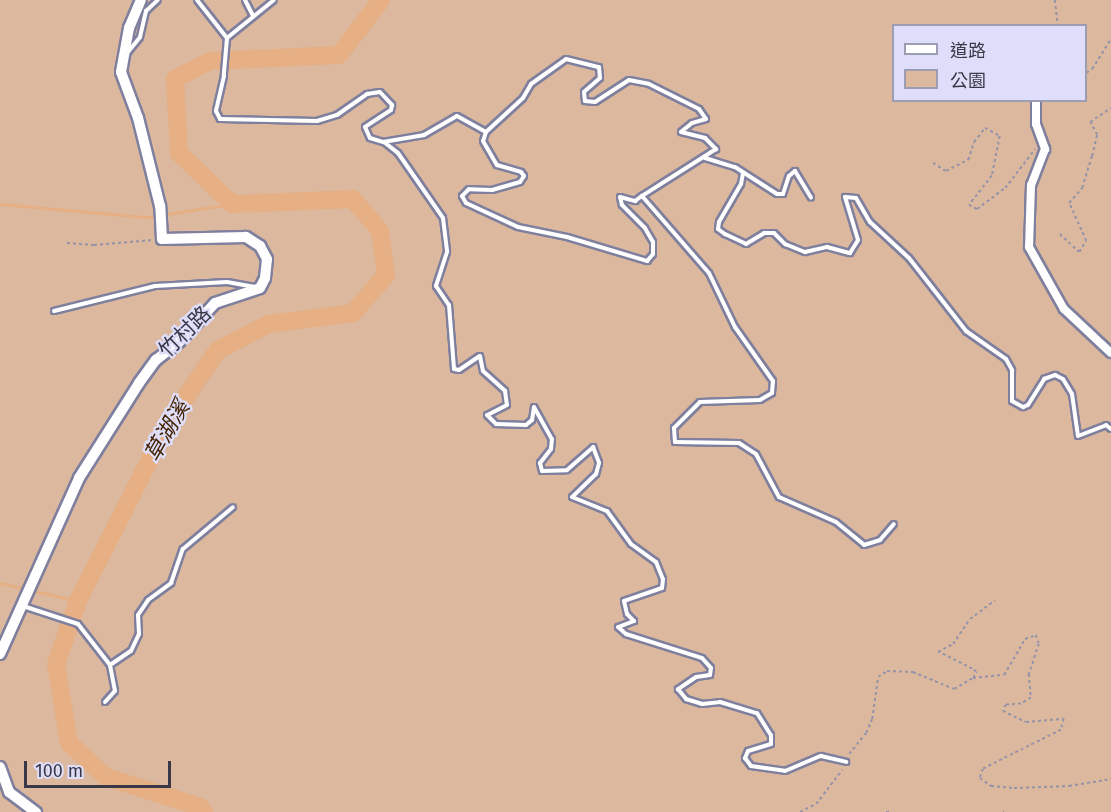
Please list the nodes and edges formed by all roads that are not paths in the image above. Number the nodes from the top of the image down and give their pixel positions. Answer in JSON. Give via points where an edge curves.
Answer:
{"nodes":[{"id":1,"x":141,"y":0,"type":"edge"},
{"id":2,"x":158,"y":0,"type":"edge"},
{"id":3,"x":197,"y":0,"type":"edge"},
{"id":4,"x":245,"y":0,"type":"edge"},
{"id":5,"x":274,"y":0,"type":"edge"},
{"id":6,"x":252,"y":14,"type":"junction"},
{"id":7,"x":227,"y":38,"type":"junction"},
{"id":8,"x":124,"y":58,"type":"junction"},
{"id":9,"x":1036,"y":102,"type":"edge"},
{"id":10,"x":486,"y":132,"type":"junction"},
{"id":11,"x":383,"y":142,"type":"junction"},
{"id":12,"x":704,"y":158,"type":"junction"},
{"id":13,"x":743,"y":173,"type":"junction"},
{"id":14,"x":642,"y":196,"type":"junction"},
{"id":15,"x":811,"y":198,"type":"dead end"},
{"id":16,"x":260,"y":288,"type":"junction"},
{"id":17,"x":54,"y":311,"type":"dead end"},
{"id":18,"x":1111,"y":353,"type":"edge"},
{"id":19,"x":1111,"y":429,"type":"edge"},
{"id":20,"x":232,"y":507,"type":"dead end"},
{"id":21,"x":894,"y":524,"type":"dead end"},
{"id":22,"x":25,"y":601,"type":"junction"},
{"id":23,"x":0,"y":654,"type":"edge"},
{"id":24,"x":110,"y":665,"type":"junction"},
{"id":25,"x":105,"y":702,"type":"dead end"},
{"id":26,"x":846,"y":762,"type":"road end"},
{"id":27,"x":0,"y":767,"type":"edge"},
{"id":28,"x":36,"y":812,"type":"edge"}],
"edges":[{"from":1,"to":8,"type":"street","via":[[129,28]]},
{"from":2,"to":8,"type":"lane","via":[[146,11],[140,37]]},
{"from":3,"to":7,"type":"lane"},
{"from":4,"to":6,"type":"lane"},
{"from":5,"to":6,"type":"lane"},
{"from":6,"to":7,"type":"lane"},
{"from":7,"to":11,"type":"lane","via":[[216,111],[220,119],[317,121],[338,115],[368,94],[380,92],[390,99],[391,110],[368,122],[365,132]]},
{"from":8,"to":16,"type":"street","via":[[121,72],[138,118],[160,206],[162,239],[246,237],[260,246],[267,259]]},
{"from":9,"to":18,"type":"street","via":[[1036,124],[1045,149],[1031,185],[1029,248],[1064,309]]},
{"from":10,"to":11,"type":"lane","via":[[457,116],[424,135]]},
{"from":10,"to":12,"type":"lane","via":[[524,98],[531,84],[566,59],[599,68],[600,78],[584,92],[585,101],[595,102],[629,80],[649,84],[699,110],[706,119],[681,132],[705,138],[716,149]]},
{"from":10,"to":14,"type":"lane","via":[[483,141],[497,165],[524,176],[520,182],[492,190],[468,189],[462,196],[466,203],[518,227],[647,261],[653,254],[653,243],[645,228],[622,205],[620,196],[635,201]]},
{"from":11,"to":26,"type":"lane","via":[[398,153],[443,218],[447,252],[436,286],[449,305],[454,369],[459,370],[480,356],[490,381],[500,383],[505,391],[507,405],[487,415],[496,424],[526,425],[532,420],[534,407],[552,439],[551,449],[540,463],[542,471],[567,470],[593,447],[599,463],[596,474],[572,497],[607,511],[631,544],[656,562],[662,588],[624,601],[627,614],[634,621],[618,627],[626,634],[702,658],[711,668],[710,675],[696,677],[678,689],[686,699],[702,704],[720,702],[757,713],[771,735],[771,744],[748,751],[745,758],[751,766],[785,771],[821,756]]},
{"from":12,"to":13,"type":"lane"},
{"from":12,"to":14,"type":"lane"},
{"from":13,"to":15,"type":"lane","via":[[783,194],[789,176],[795,171]]},
{"from":13,"to":19,"type":"lane","via":[[741,184],[719,222],[718,229],[725,234],[746,244],[764,232],[774,233],[785,244],[805,252],[827,247],[850,253],[858,240],[845,197],[856,198],[870,222],[909,258],[966,331],[1006,358],[1012,370],[1012,401],[1023,407],[1028,405],[1044,379],[1054,375],[1063,379],[1072,394],[1078,436],[1106,424]]},
{"from":14,"to":21,"type":"lane","via":[[696,255],[735,327],[773,381],[772,393],[760,400],[700,402],[674,428],[675,442],[739,443],[756,454],[779,497],[836,522],[864,545],[880,540]]},
{"from":16,"to":17,"type":"lane","via":[[227,282],[155,285]]},
{"from":16,"to":22,"type":"street","name":"竹村路","via":[[215,303],[179,342],[156,360],[79,478]]},
{"from":20,"to":24,"type":"lane","via":[[183,549],[171,583],[148,600],[138,615],[139,634],[131,651]]},
{"from":22,"to":23,"type":"street","name":"竹村路"},
{"from":22,"to":24,"type":"lane","via":[[78,624]]},
{"from":24,"to":25,"type":"lane","via":[[115,691]]},
{"from":27,"to":28,"type":"street","via":[[9,792]]}]}
